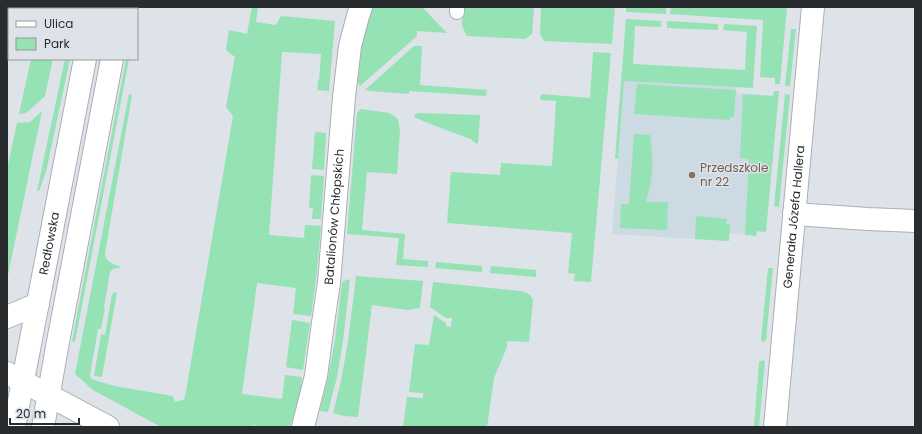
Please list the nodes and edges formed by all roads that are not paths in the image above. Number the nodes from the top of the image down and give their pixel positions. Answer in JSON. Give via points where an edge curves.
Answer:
{"nodes":[{"id":1,"x":362,"y":7,"type":"edge"},
{"id":2,"x":813,"y":7,"type":"edge"},
{"id":3,"x":85,"y":60,"type":"edge"},
{"id":4,"x":112,"y":60,"type":"edge"},
{"id":5,"x":794,"y":214,"type":"junction"},
{"id":6,"x":915,"y":221,"type":"edge"},
{"id":7,"x":38,"y":304,"type":"junction"},
{"id":8,"x":7,"y":317,"type":"edge"},
{"id":9,"x":15,"y":377,"type":"edge"},
{"id":10,"x":49,"y":396,"type":"junction"},
{"id":11,"x":14,"y":427,"type":"edge"},
{"id":12,"x":43,"y":427,"type":"edge"},
{"id":13,"x":108,"y":427,"type":"edge"},
{"id":14,"x":302,"y":427,"type":"edge"},
{"id":15,"x":775,"y":427,"type":"edge"}],
"edges":[{"from":1,"to":14,"type":"street","name":"Batalionów Chłopskich","via":[[350,46],[346,75],[329,282],[316,376]]},
{"from":2,"to":5,"type":"street","name":"Generała Józefa Hallera"},
{"from":3,"to":7,"type":"street","name":"Redłowska"},
{"from":4,"to":10,"type":"street"},
{"from":5,"to":6,"type":"street"},
{"from":5,"to":15,"type":"street","name":"Generała Józefa Hallera"},
{"from":7,"to":8,"type":"street"},
{"from":7,"to":9,"type":"street","name":"Redłowska"},
{"from":9,"to":10,"type":"street"},
{"from":9,"to":11,"type":"street","name":"Redłowska"},
{"from":10,"to":12,"type":"street"},
{"from":10,"to":13,"type":"street"}]}
